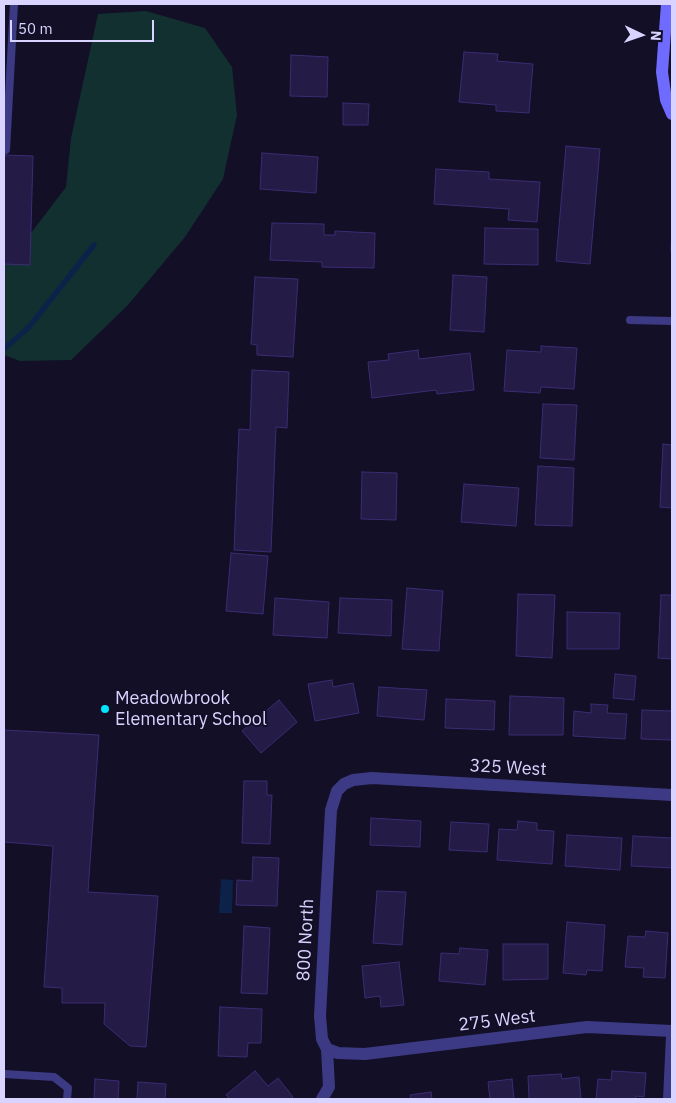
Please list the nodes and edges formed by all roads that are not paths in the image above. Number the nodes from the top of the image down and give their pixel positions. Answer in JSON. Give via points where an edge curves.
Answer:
{"nodes":[{"id":1,"x":14,"y":4,"type":"edge"},
{"id":2,"x":667,"y":4,"type":"edge"},
{"id":3,"x":672,"y":114,"type":"edge"},
{"id":4,"x":4,"y":150,"type":"edge"},
{"id":5,"x":630,"y":320,"type":"dead end"},
{"id":6,"x":672,"y":321,"type":"edge"},
{"id":7,"x":344,"y":784,"type":"joint"},
{"id":8,"x":672,"y":795,"type":"edge"},
{"id":9,"x":672,"y":1031,"type":"edge"},
{"id":10,"x":672,"y":1036,"type":"edge"},
{"id":11,"x":327,"y":1049,"type":"junction"},
{"id":12,"x":4,"y":1074,"type":"edge"},
{"id":13,"x":67,"y":1099,"type":"edge"},
{"id":14,"x":322,"y":1099,"type":"edge"},
{"id":15,"x":669,"y":1099,"type":"edge"}],
"edges":[{"from":1,"to":4,"type":"lane"},
{"from":2,"to":3,"type":"street","via":[[662,72],[666,100]]},
{"from":5,"to":6,"type":"lane"},
{"from":7,"to":8,"type":"street","name":"325 West","via":[[372,778]]},
{"from":7,"to":11,"type":"street","name":"800 North","via":[[332,800],[330,820],[320,1016],[322,1039]]},
{"from":9,"to":11,"type":"street","name":"275 West","via":[[586,1027],[365,1054],[338,1053]]},
{"from":10,"to":15,"type":"street"},
{"from":11,"to":14,"type":"street","name":"800 North","via":[[329,1087]]},
{"from":12,"to":13,"type":"lane","via":[[54,1077],[68,1088]]}]}
